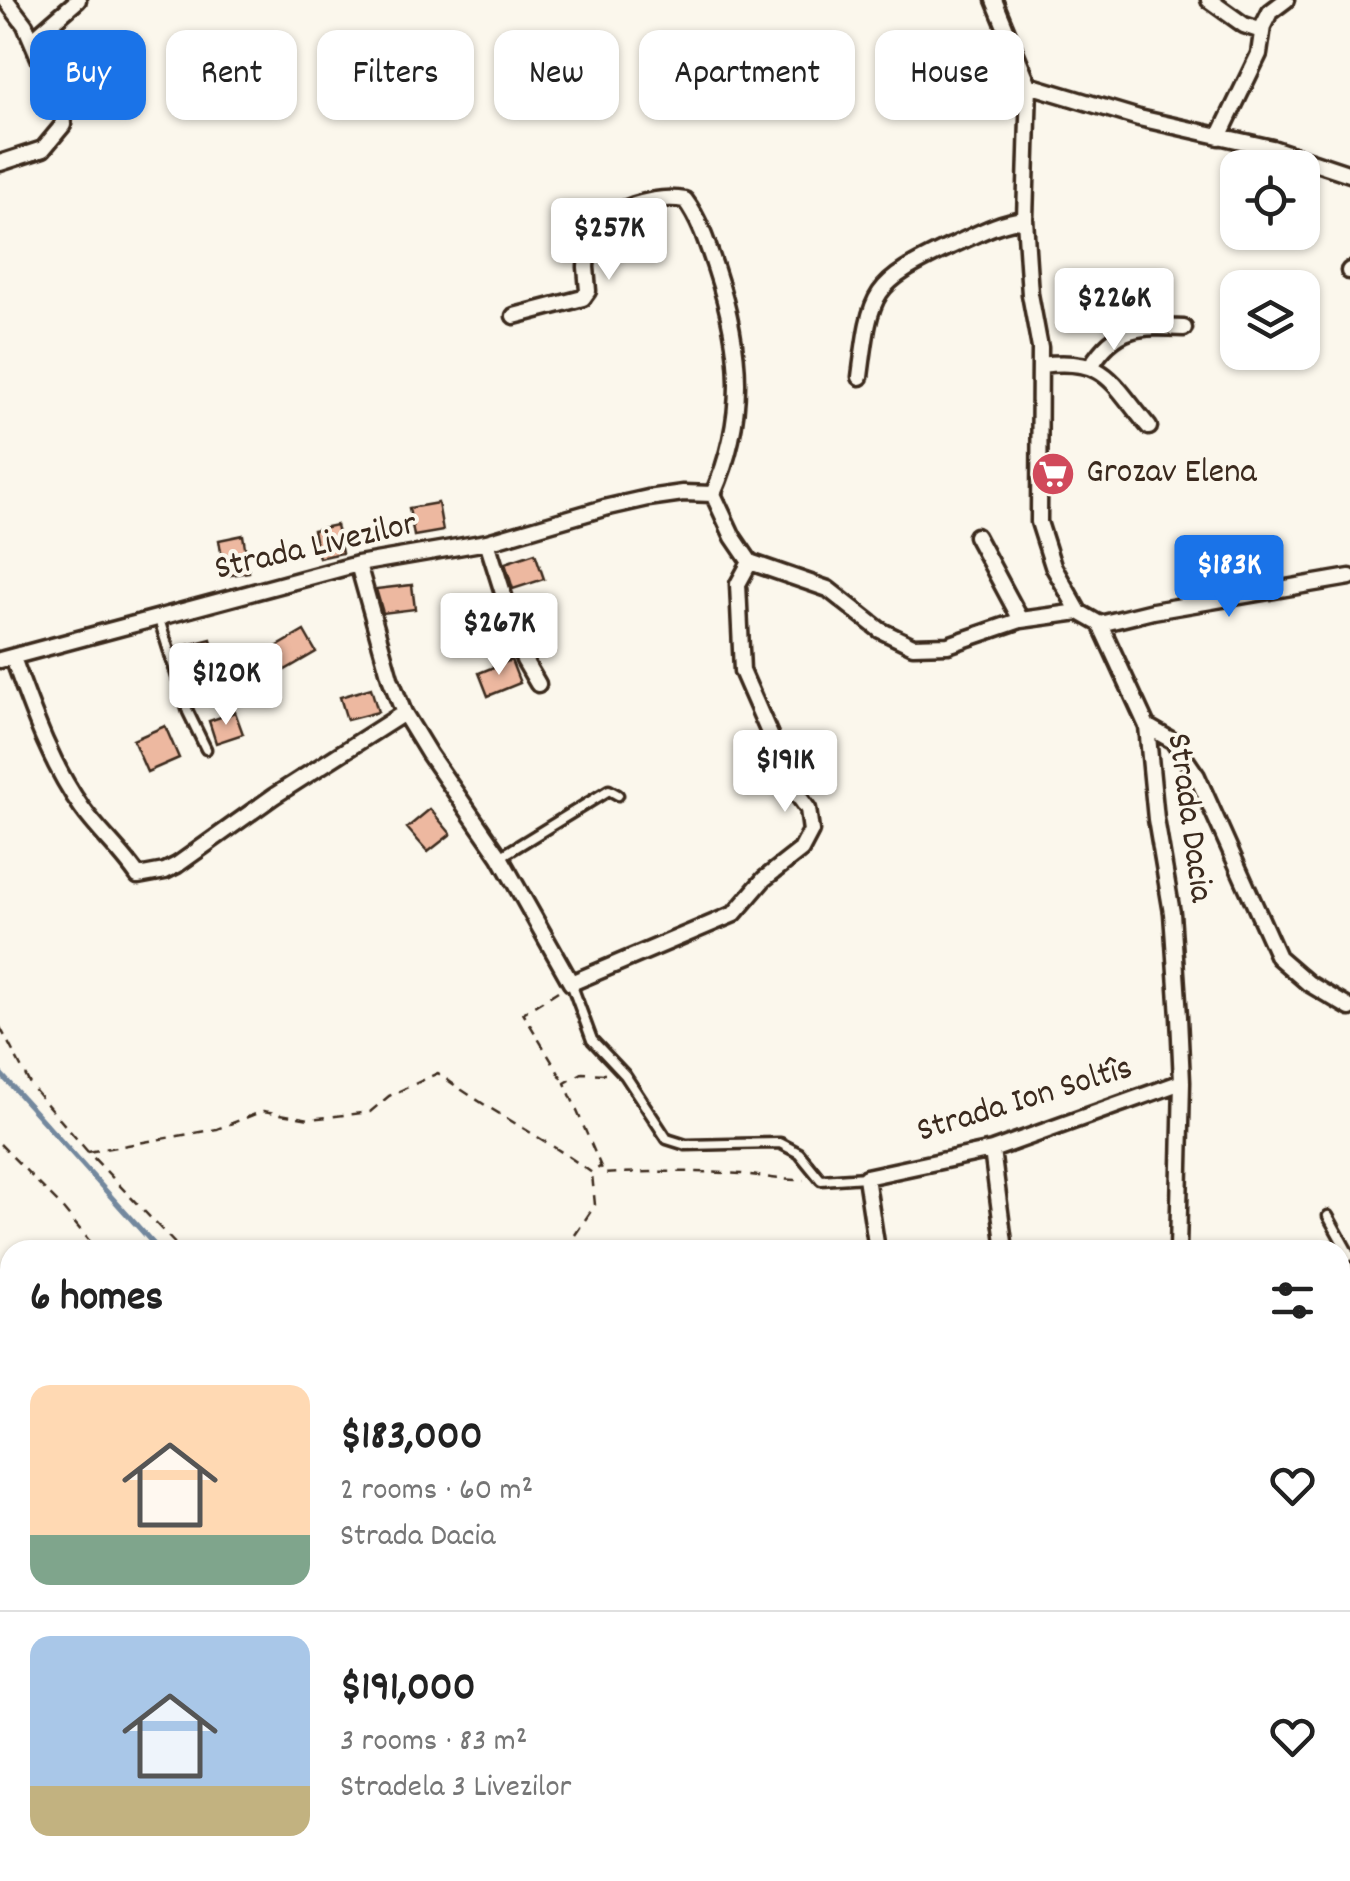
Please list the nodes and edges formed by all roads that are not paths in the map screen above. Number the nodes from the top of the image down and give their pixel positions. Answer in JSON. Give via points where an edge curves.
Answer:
{"nodes":[{"id":1,"x":6,"y":0,"type":"edge"},
{"id":2,"x":78,"y":0,"type":"edge"},
{"id":3,"x":994,"y":0,"type":"edge"},
{"id":4,"x":1209,"y":0,"type":"edge"},
{"id":5,"x":1286,"y":0,"type":"edge"},
{"id":6,"x":44,"y":30,"type":"edge"},
{"id":7,"x":1262,"y":31,"type":"junction"},
{"id":8,"x":30,"y":36,"type":"edge"},
{"id":9,"x":1028,"y":84,"type":"junction"},
{"id":10,"x":63,"y":120,"type":"edge"},
{"id":11,"x":1219,"y":136,"type":"junction"},
{"id":12,"x":0,"y":162,"type":"edge"},
{"id":13,"x":1350,"y":174,"type":"edge"},
{"id":14,"x":1025,"y":219,"type":"junction"},
{"id":15,"x":514,"y":316,"type":"dead end"},
{"id":16,"x":1184,"y":328,"type":"dead end"},
{"id":17,"x":1040,"y":365,"type":"junction"},
{"id":18,"x":1091,"y":366,"type":"junction"},
{"id":19,"x":860,"y":377,"type":"dead end"},
{"id":20,"x":1150,"y":427,"type":"dead end"},
{"id":21,"x":713,"y":494,"type":"junction"},
{"id":22,"x":976,"y":536,"type":"dead end"},
{"id":23,"x":487,"y":542,"type":"junction"},
{"id":24,"x":750,"y":562,"type":"junction"},
{"id":25,"x":358,"y":564,"type":"junction"},
{"id":26,"x":1350,"y":577,"type":"edge"},
{"id":27,"x":1079,"y":612,"type":"junction"},
{"id":28,"x":158,"y":616,"type":"junction"},
{"id":29,"x":1020,"y":620,"type":"junction"},
{"id":30,"x":1100,"y":624,"type":"junction"},
{"id":31,"x":6,"y":659,"type":"edge"},
{"id":32,"x":538,"y":684,"type":"dead end"},
{"id":33,"x":404,"y":712,"type":"junction"},
{"id":34,"x":1148,"y":726,"type":"junction"},
{"id":35,"x":206,"y":750,"type":"dead end"},
{"id":36,"x":618,"y":795,"type":"dead end"},
{"id":37,"x":500,"y":856,"type":"junction"},
{"id":38,"x":570,"y":984,"type":"junction"},
{"id":39,"x":1350,"y":1008,"type":"edge"},
{"id":40,"x":1182,"y":1082,"type":"junction"},
{"id":41,"x":992,"y":1150,"type":"junction"},
{"id":42,"x":866,"y":1177,"type":"junction"},
{"id":43,"x":1328,"y":1216,"type":"dead end"},
{"id":44,"x":875,"y":1240,"type":"edge"},
{"id":45,"x":1004,"y":1240,"type":"edge"},
{"id":46,"x":1178,"y":1240,"type":"edge"},
{"id":47,"x":1341,"y":1240,"type":"edge"}],
"edges":[{"from":1,"to":8,"type":"street"},
{"from":2,"to":6,"type":"street"},
{"from":3,"to":9,"type":"street"},
{"from":4,"to":7,"type":"street"},
{"from":5,"to":7,"type":"street","via":[[1270,12]]},
{"from":7,"to":11,"type":"street","via":[[1259,54]]},
{"from":9,"to":11,"type":"street"},
{"from":9,"to":14,"type":"street"},
{"from":10,"to":12,"type":"street","via":[[43,149]]},
{"from":11,"to":13,"type":"street"},
{"from":14,"to":17,"type":"street"},
{"from":14,"to":19,"type":"street","via":[[1003,222],[886,282],[872,306]]},
{"from":15,"to":21,"type":"street","via":[[582,298],[588,291],[589,230],[607,216],[670,197],[684,200],[708,246],[737,362],[731,450]]},
{"from":16,"to":18,"type":"street","via":[[1124,331]]},
{"from":17,"to":18,"type":"street"},
{"from":17,"to":27,"type":"street","via":[[1039,522],[1053,566]]},
{"from":18,"to":20,"type":"street"},
{"from":21,"to":23,"type":"street","name":"Strada Livezilor","via":[[604,508]]},
{"from":21,"to":24,"type":"street"},
{"from":22,"to":29,"type":"street"},
{"from":23,"to":25,"type":"street","name":"Strada Livezilor"},
{"from":23,"to":32,"type":"street","via":[[524,660]]},
{"from":24,"to":29,"type":"street","via":[[828,589],[880,630],[914,646],[948,644]]},
{"from":24,"to":38,"type":"street","via":[[738,584],[742,671],[808,810],[810,831],[801,850],[734,914]]},
{"from":25,"to":28,"type":"street","name":"Strada Livezilor"},
{"from":25,"to":33,"type":"street"},
{"from":26,"to":30,"type":"street"},
{"from":27,"to":29,"type":"street"},
{"from":27,"to":30,"type":"street"},
{"from":28,"to":31,"type":"street","name":"Strada Livezilor"},
{"from":28,"to":35,"type":"lane"},
{"from":30,"to":34,"type":"street","name":"Strada Dacia"},
{"from":31,"to":33,"type":"street","name":"Strada Livezilor","via":[[61,775],[138,876],[177,865]]},
{"from":33,"to":37,"type":"street"},
{"from":34,"to":39,"type":"street","via":[[1173,742],[1197,776],[1278,957]]},
{"from":34,"to":40,"type":"street","name":"Strada Dacia","via":[[1172,914]]},
{"from":36,"to":37,"type":"lane","via":[[609,790]]},
{"from":37,"to":38,"type":"street"},
{"from":38,"to":42,"type":"lane","name":"Strada Ion Soltîs","via":[[592,1040],[667,1139],[686,1145],[780,1143],[800,1153],[821,1180]]},
{"from":40,"to":41,"type":"street","name":"Strada Ion Soltîs"},
{"from":40,"to":46,"type":"street","name":"Strada Dacia"},
{"from":41,"to":42,"type":"street","name":"Strada Ion Soltîs"},
{"from":41,"to":45,"type":"street"},
{"from":42,"to":44,"type":"street"},
{"from":43,"to":47,"type":"lane"}]}
